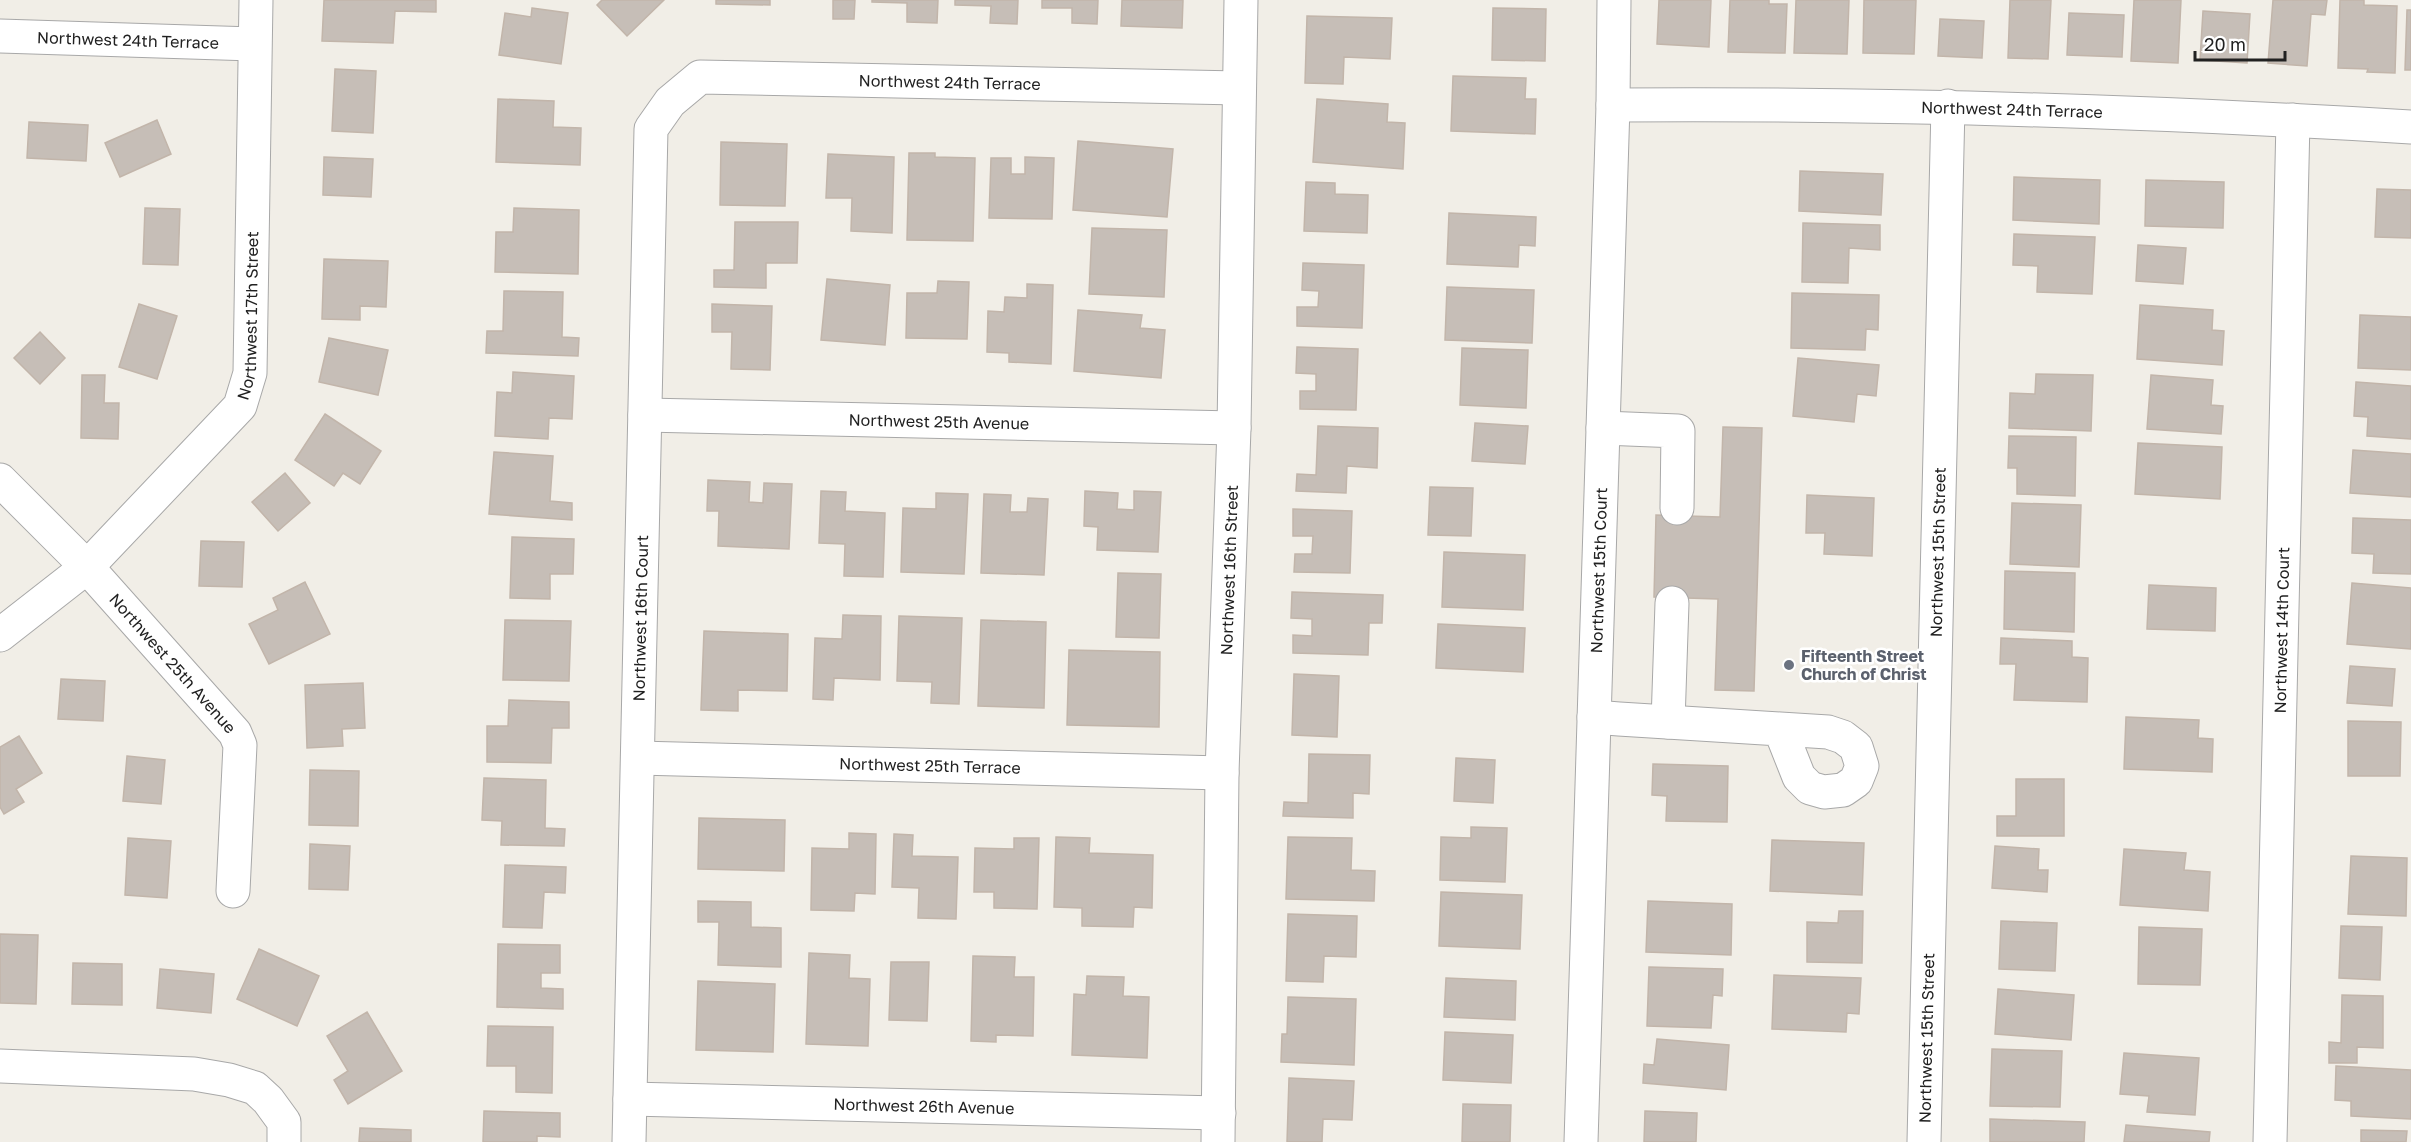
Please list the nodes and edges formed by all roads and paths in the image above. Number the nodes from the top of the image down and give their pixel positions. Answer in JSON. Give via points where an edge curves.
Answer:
{"nodes":[{"id":1,"x":255,"y":0,"type":"edge"},
{"id":2,"x":1241,"y":0,"type":"edge"},
{"id":3,"x":1614,"y":0,"type":"edge"},
{"id":4,"x":0,"y":36,"type":"edge"},
{"id":5,"x":254,"y":44,"type":"junction"},
{"id":6,"x":1239,"y":88,"type":"junction"},
{"id":7,"x":670,"y":102,"type":"joint"},
{"id":8,"x":1613,"y":105,"type":"junction"},
{"id":9,"x":1948,"y":106,"type":"junction"},
{"id":10,"x":2293,"y":120,"type":"junction"},
{"id":11,"x":2411,"y":127,"type":"edge"},
{"id":12,"x":645,"y":415,"type":"junction"},
{"id":13,"x":1234,"y":428,"type":"junction"},
{"id":14,"x":1603,"y":428,"type":"junction"},
{"id":15,"x":0,"y":480,"type":"edge"},
{"id":16,"x":1677,"y":508,"type":"dead end"},
{"id":17,"x":87,"y":567,"type":"junction"},
{"id":18,"x":1672,"y":603,"type":"dead end"},
{"id":19,"x":0,"y":635,"type":"edge"},
{"id":20,"x":1594,"y":717,"type":"junction"},
{"id":21,"x":1668,"y":722,"type":"junction"},
{"id":22,"x":1780,"y":729,"type":"dead end"},
{"id":23,"x":638,"y":758,"type":"junction"},
{"id":24,"x":1222,"y":773,"type":"junction"},
{"id":25,"x":233,"y":891,"type":"dead end"},
{"id":26,"x":0,"y":1066,"type":"edge"},
{"id":27,"x":630,"y":1099,"type":"junction"},
{"id":28,"x":1218,"y":1127,"type":"edge"},
{"id":29,"x":284,"y":1142,"type":"edge"},
{"id":30,"x":629,"y":1142,"type":"edge"},
{"id":31,"x":1581,"y":1142,"type":"edge"},
{"id":32,"x":1924,"y":1142,"type":"edge"},
{"id":33,"x":2270,"y":1142,"type":"edge"}],
"edges":[{"from":1,"to":5,"type":"street","name":"Northwest 17th Street"},
{"from":2,"to":6,"type":"street","name":"Northwest 16th Street"},
{"from":3,"to":8,"type":"street","name":"Northwest 15th Court"},
{"from":4,"to":5,"type":"street","name":"Northwest 24th Terrace"},
{"from":5,"to":17,"type":"street","name":"Northwest 17th Street","via":[[250,373],[240,406]]},
{"from":6,"to":7,"type":"street","name":"Northwest 24th Terrace","via":[[700,77]]},
{"from":6,"to":13,"type":"street","name":"Northwest 16th Street"},
{"from":7,"to":12,"type":"street","name":"Northwest 16th Court","via":[[651,129]]},
{"from":8,"to":9,"type":"street","name":"Northwest 24th Terrace"},
{"from":8,"to":14,"type":"street","name":"Northwest 15th Court"},
{"from":9,"to":10,"type":"street","name":"Northwest 24th Terrace"},
{"from":9,"to":32,"type":"street","name":"Northwest 15th Street"},
{"from":10,"to":11,"type":"street","name":"Northwest 24th Terrace"},
{"from":10,"to":33,"type":"street","name":"Northwest 14th Court"},
{"from":12,"to":13,"type":"street","name":"Northwest 25th Avenue"},
{"from":12,"to":23,"type":"street","name":"Northwest 16th Court"},
{"from":13,"to":24,"type":"street","name":"Northwest 16th Street"},
{"from":14,"to":16,"type":"street","via":[[1678,432]]},
{"from":14,"to":20,"type":"street","name":"Northwest 15th Court"},
{"from":15,"to":17,"type":"street","name":"Northwest 25th Avenue"},
{"from":17,"to":19,"type":"street"},
{"from":17,"to":25,"type":"street","name":"Northwest 25th Avenue","via":[[235,733],[240,745]]},
{"from":18,"to":21,"type":"street"},
{"from":20,"to":21,"type":"street"},
{"from":20,"to":31,"type":"street","name":"Northwest 15th Court"},
{"from":21,"to":22,"type":"street"},
{"from":23,"to":24,"type":"street","name":"Northwest 25th Terrace"},
{"from":23,"to":27,"type":"street","name":"Northwest 16th Court"},
{"from":24,"to":28,"type":"street","name":"Northwest 16th Street"},
{"from":26,"to":29,"type":"street","via":[[194,1074],[230,1080],[255,1088],[268,1100],[284,1122]]},
{"from":27,"to":28,"type":"street","name":"Northwest 26th Avenue"},
{"from":27,"to":30,"type":"street","name":"Northwest 16th Court"}]}
